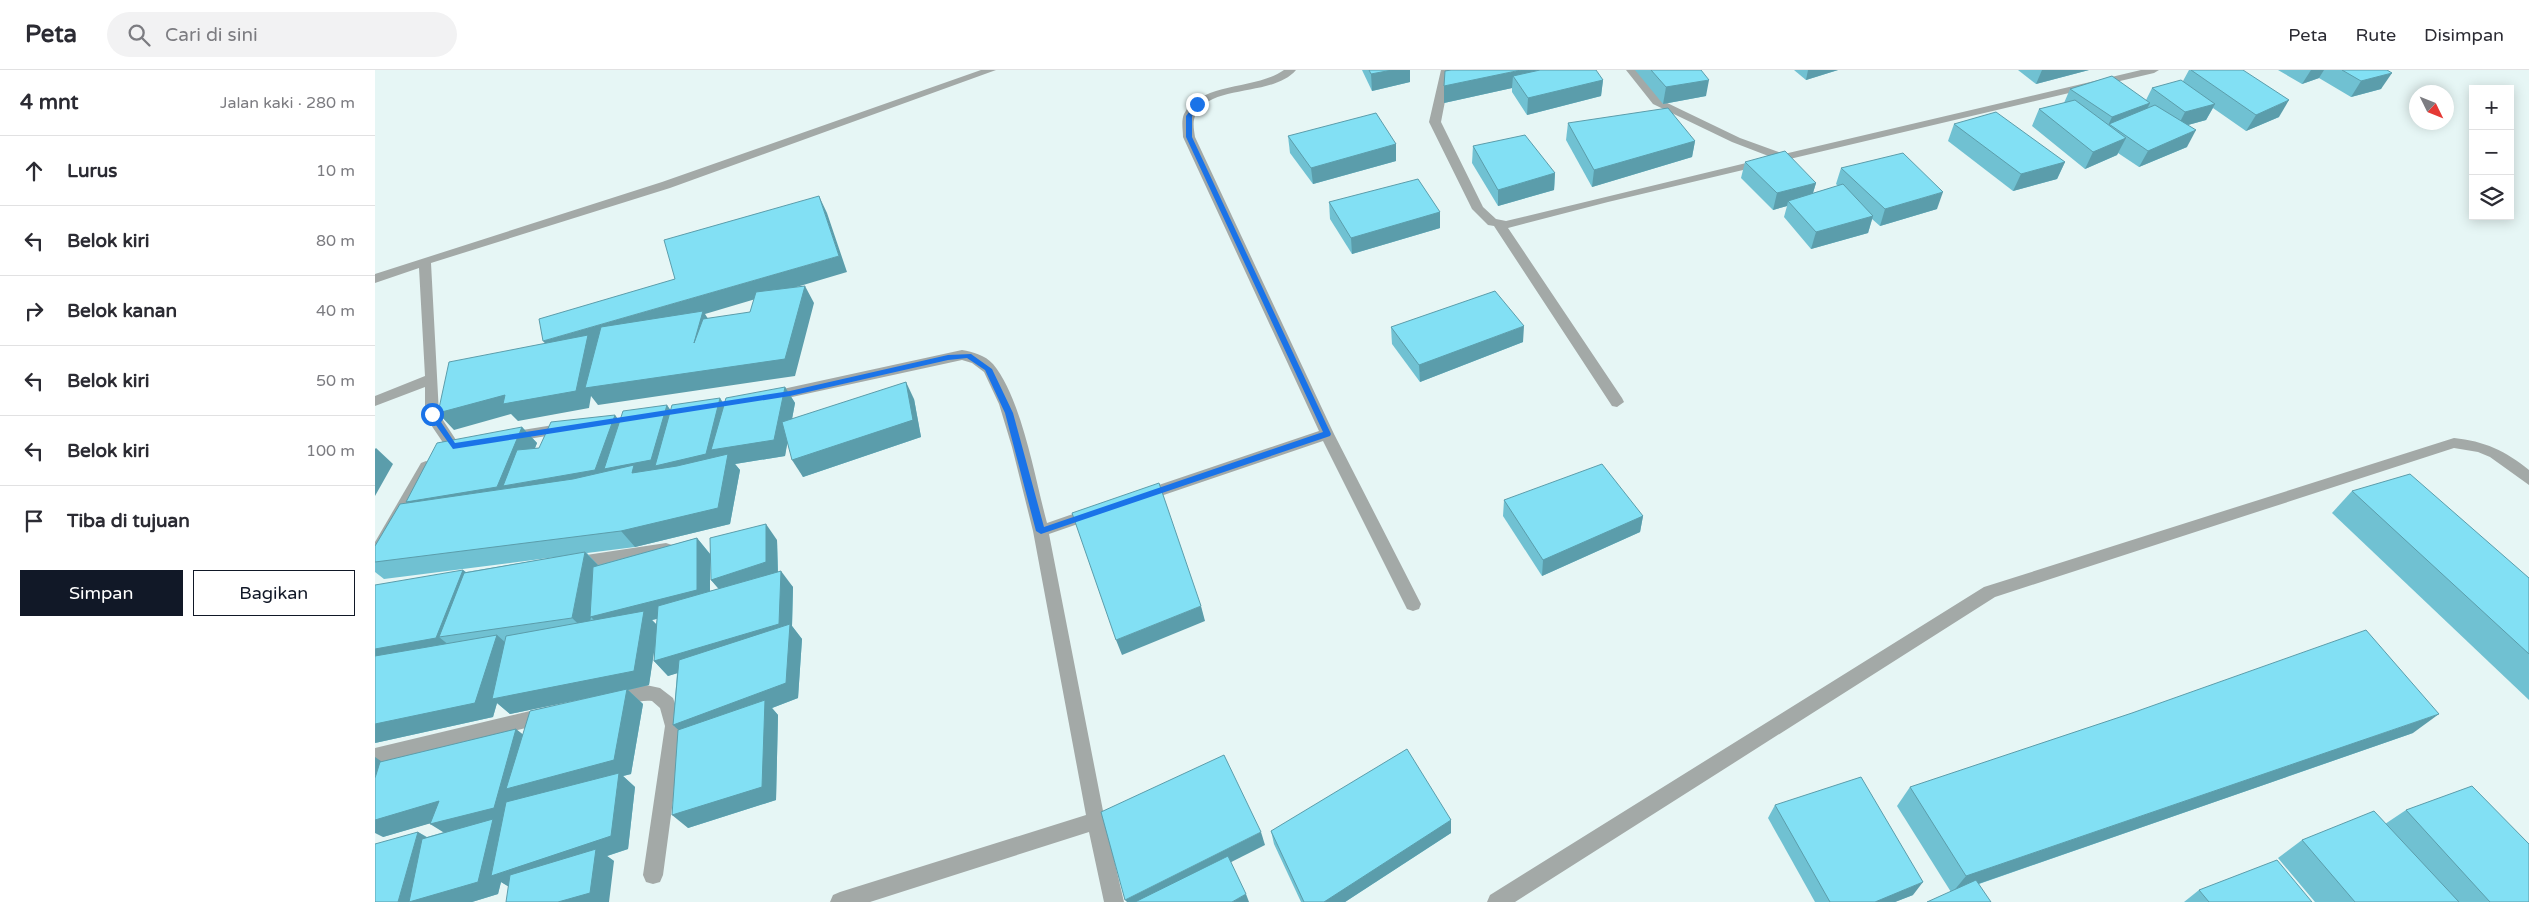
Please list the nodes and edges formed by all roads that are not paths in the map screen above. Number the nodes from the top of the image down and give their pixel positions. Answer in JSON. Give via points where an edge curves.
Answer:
{"nodes":[{"id":1,"x":991,"y":70,"type":"edge"},
{"id":2,"x":1291,"y":70,"type":"edge"},
{"id":3,"x":1446,"y":70,"type":"edge"},
{"id":4,"x":1631,"y":70,"type":"edge"},
{"id":5,"x":2154,"y":70,"type":"edge"},
{"id":6,"x":1783,"y":158,"type":"junction"},
{"id":7,"x":1499,"y":224,"type":"junction"},
{"id":8,"x":425,"y":261,"type":"junction"},
{"id":9,"x":375,"y":279,"type":"edge"},
{"id":10,"x":432,"y":379,"type":"junction"},
{"id":11,"x":752,"y":399,"type":"edge"},
{"id":12,"x":375,"y":401,"type":"edge"},
{"id":13,"x":1617,"y":402,"type":"dead end"},
{"id":14,"x":578,"y":426,"type":"edge"},
{"id":15,"x":1327,"y":434,"type":"junction"},
{"id":16,"x":492,"y":440,"type":"edge"},
{"id":17,"x":2529,"y":479,"type":"edge"},
{"id":18,"x":1124,"y":503,"type":"edge"},
{"id":19,"x":1105,"y":509,"type":"edge"},
{"id":20,"x":1041,"y":531,"type":"junction"},
{"id":21,"x":680,"y":547,"type":"edge"},
{"id":22,"x":375,"y":556,"type":"edge"},
{"id":23,"x":562,"y":565,"type":"edge"},
{"id":24,"x":1413,"y":604,"type":"dead end"},
{"id":25,"x":596,"y":703,"type":"edge"},
{"id":26,"x":567,"y":710,"type":"edge"},
{"id":27,"x":375,"y":756,"type":"edge"},
{"id":28,"x":1096,"y":821,"type":"junction"},
{"id":29,"x":653,"y":875,"type":"dead end"},
{"id":30,"x":840,"y":902,"type":"edge"},
{"id":31,"x":1114,"y":902,"type":"edge"},
{"id":32,"x":1497,"y":902,"type":"edge"}],
"edges":[{"from":1,"to":8,"type":"street","via":[[666,185]]},
{"from":2,"to":15,"type":"street","via":[[1274,82],[1215,96],[1197,104],[1189,116],[1189,137]]},
{"from":3,"to":7,"type":"street","via":[[1435,122],[1478,209],[1486,218]]},
{"from":4,"to":6,"type":"street","via":[[1657,102],[1736,140]]},
{"from":5,"to":6,"type":"street"},
{"from":6,"to":7,"type":"street","via":[[1512,224]]},
{"from":7,"to":13,"type":"street"},
{"from":8,"to":9,"type":"street"},
{"from":8,"to":10,"type":"street"},
{"from":10,"to":12,"type":"street"},
{"from":10,"to":22,"type":"street","via":[[432,414],[458,445],[437,457],[417,481]]},
{"from":11,"to":20,"type":"street","via":[[948,357],[968,356],[988,369],[1009,413]]},
{"from":14,"to":16,"type":"street"},
{"from":15,"to":18,"type":"street"},
{"from":15,"to":24,"type":"street"},
{"from":17,"to":32,"type":"street","via":[[2498,452],[2453,443],[1990,592]]},
{"from":19,"to":20,"type":"street"},
{"from":20,"to":28,"type":"street"},
{"from":21,"to":23,"type":"street"},
{"from":25,"to":29,"type":"street","via":[[653,693],[666,700],[671,708],[674,726]]},
{"from":26,"to":27,"type":"street"},
{"from":28,"to":30,"type":"street"},
{"from":28,"to":31,"type":"street"}]}
